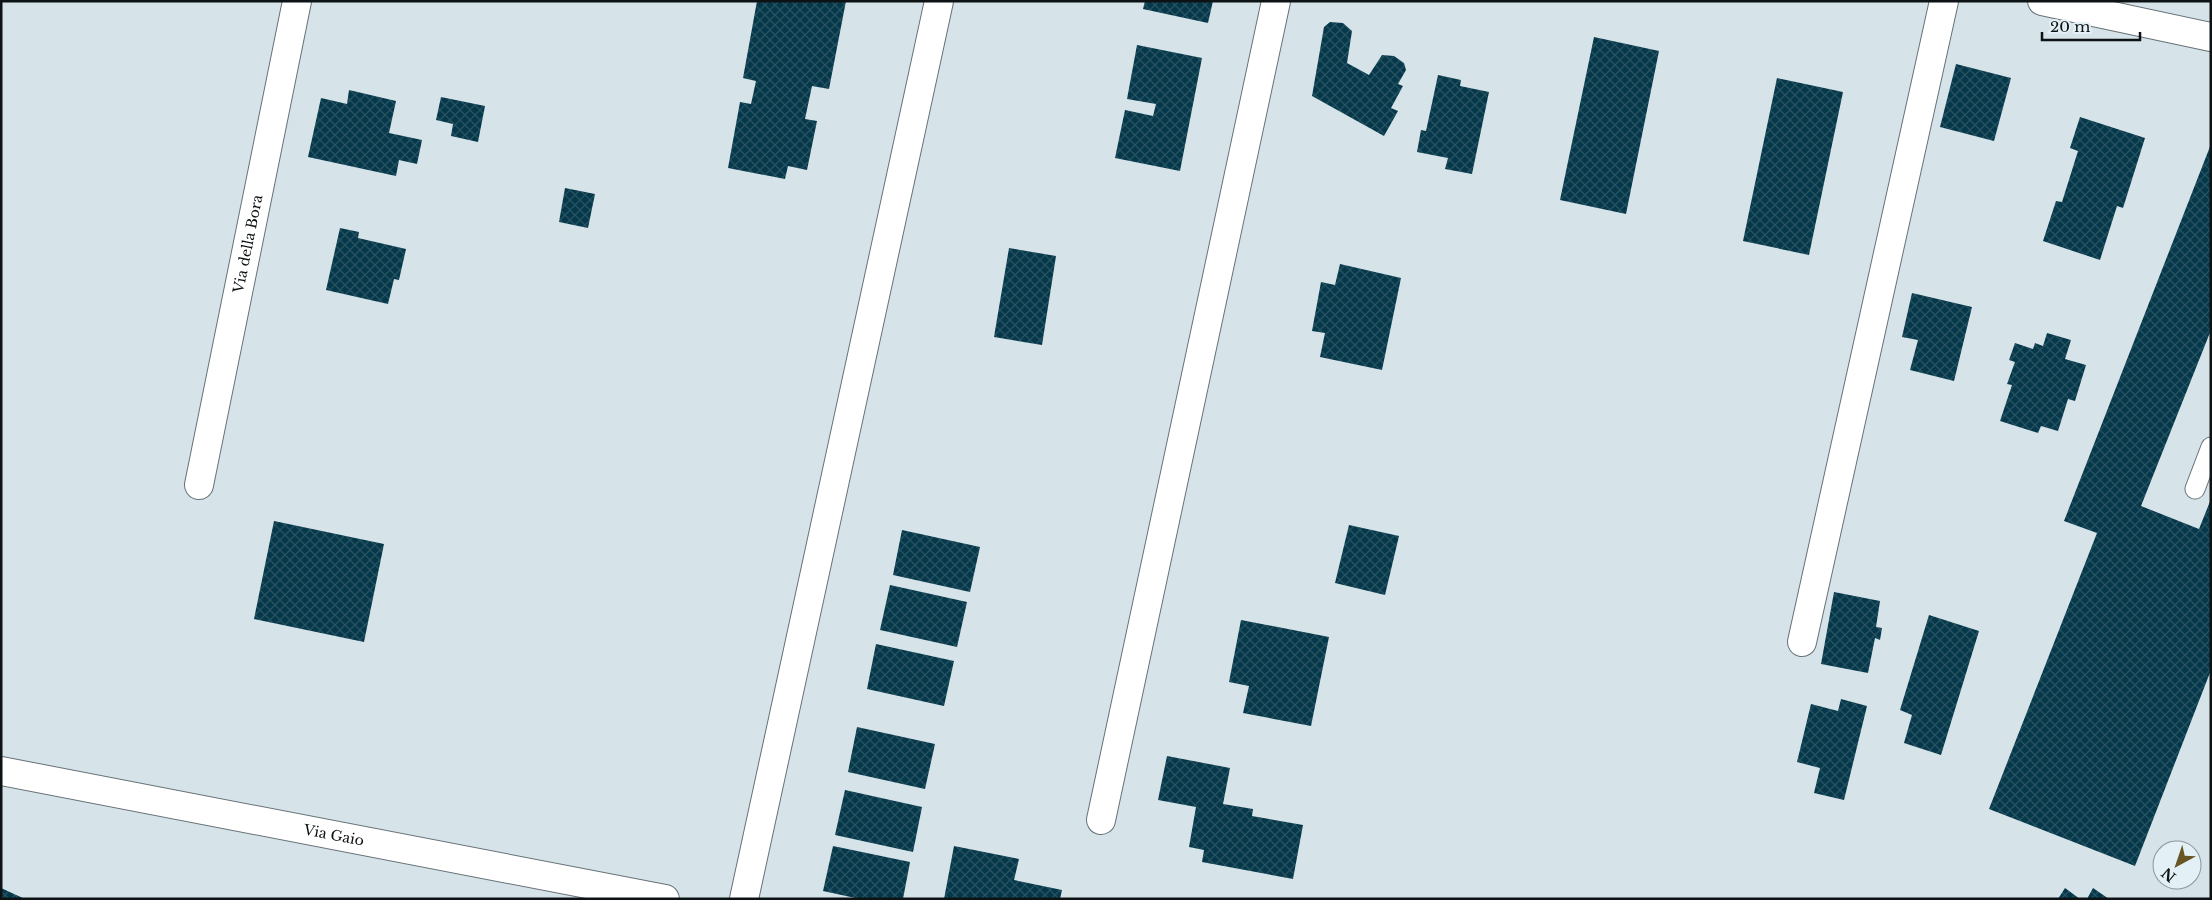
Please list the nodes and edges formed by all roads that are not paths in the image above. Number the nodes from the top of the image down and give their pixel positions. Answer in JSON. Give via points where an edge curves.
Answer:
{"nodes":[{"id":1,"x":297,"y":1,"type":"edge"},
{"id":2,"x":939,"y":1,"type":"edge"},
{"id":3,"x":1276,"y":1,"type":"edge"},
{"id":4,"x":1944,"y":1,"type":"edge"},
{"id":5,"x":2042,"y":1,"type":"edge"},
{"id":6,"x":2211,"y":37,"type":"edge"},
{"id":7,"x":2211,"y":447,"type":"edge"},
{"id":8,"x":199,"y":485,"type":"dead end"},
{"id":9,"x":2195,"y":490,"type":"dead end"},
{"id":10,"x":1802,"y":642,"type":"dead end"},
{"id":11,"x":1,"y":771,"type":"edge"},
{"id":12,"x":1101,"y":820,"type":"dead end"},
{"id":13,"x":666,"y":899,"type":"edge"},
{"id":14,"x":744,"y":899,"type":"edge"}],
"edges":[{"from":1,"to":8,"type":"street","name":"Via della Bora"},
{"from":2,"to":14,"type":"street"},
{"from":3,"to":12,"type":"street"},
{"from":4,"to":10,"type":"street"},
{"from":5,"to":6,"type":"street"},
{"from":7,"to":9,"type":"lane"},
{"from":11,"to":13,"type":"street","name":"Via Gaio"}]}
